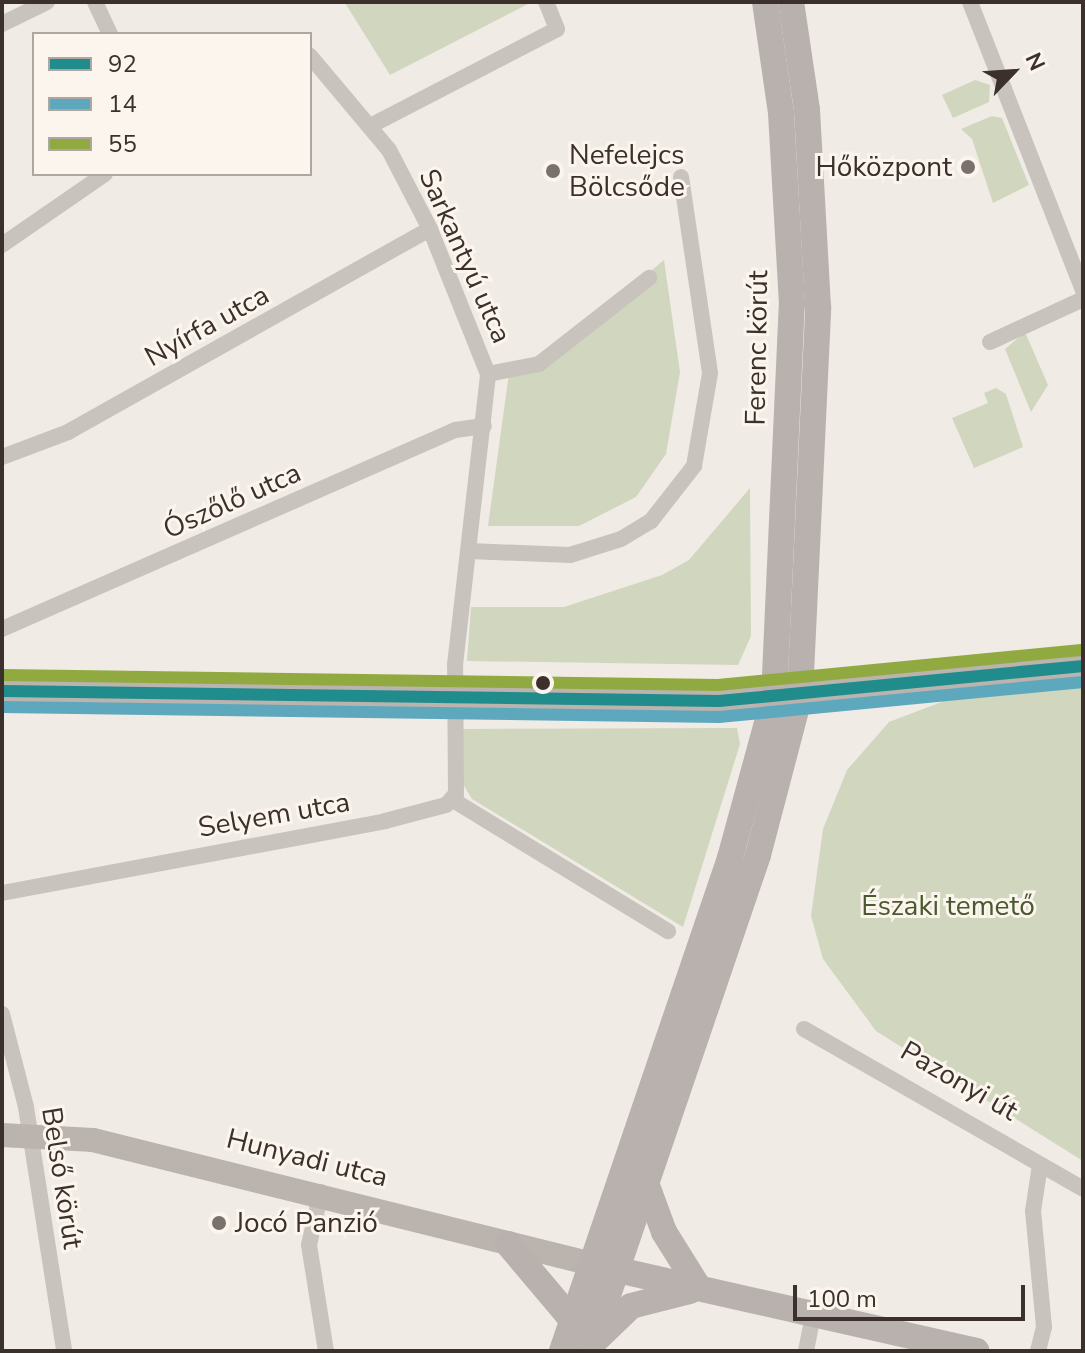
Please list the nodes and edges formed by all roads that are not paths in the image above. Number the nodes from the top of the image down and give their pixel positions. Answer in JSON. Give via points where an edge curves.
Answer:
{"nodes":[{"id":1,"x":47,"y":2,"type":"edge"},
{"id":2,"x":95,"y":2,"type":"edge"},
{"id":3,"x":546,"y":2,"type":"edge"},
{"id":4,"x":765,"y":2,"type":"edge"},
{"id":5,"x":791,"y":2,"type":"edge"},
{"id":6,"x":970,"y":2,"type":"edge"},
{"id":7,"x":3,"y":20,"type":"edge"},
{"id":8,"x":109,"y":32,"type":"edge"},
{"id":9,"x":312,"y":58,"type":"edge"},
{"id":10,"x":372,"y":125,"type":"junction"},
{"id":11,"x":102,"y":176,"type":"edge"},
{"id":12,"x":681,"y":177,"type":"dead end"},
{"id":13,"x":430,"y":229,"type":"junction"},
{"id":14,"x":2,"y":245,"type":"edge"},
{"id":15,"x":649,"y":278,"type":"dead end"},
{"id":16,"x":1083,"y":290,"type":"edge"},
{"id":17,"x":1083,"y":299,"type":"edge"},
{"id":18,"x":990,"y":342,"type":"dead end"},
{"id":19,"x":488,"y":374,"type":"junction"},
{"id":20,"x":484,"y":426,"type":"junction"},
{"id":21,"x":2,"y":457,"type":"edge"},
{"id":22,"x":469,"y":551,"type":"junction"},
{"id":23,"x":2,"y":629,"type":"edge"},
{"id":24,"x":1083,"y":666,"type":"edge"},
{"id":25,"x":2,"y":691,"type":"edge"},
{"id":26,"x":800,"y":695,"type":"junction"},
{"id":27,"x":774,"y":697,"type":"junction"},
{"id":28,"x":454,"y":699,"type":"junction"},
{"id":29,"x":453,"y":800,"type":"junction"},
{"id":30,"x":2,"y":893,"type":"edge"},
{"id":31,"x":668,"y":931,"type":"dead end"},
{"id":32,"x":2,"y":1014,"type":"edge"},
{"id":33,"x":804,"y":1029,"type":"dead end"},
{"id":34,"x":2,"y":1135,"type":"edge"},
{"id":35,"x":30,"y":1136,"type":"junction"},
{"id":36,"x":1040,"y":1165,"type":"junction"},
{"id":37,"x":646,"y":1183,"type":"junction"},
{"id":38,"x":1083,"y":1189,"type":"edge"},
{"id":39,"x":321,"y":1192,"type":"junction"},
{"id":40,"x":508,"y":1244,"type":"junction"},
{"id":41,"x":605,"y":1267,"type":"junction"},
{"id":42,"x":701,"y":1289,"type":"junction"},
{"id":43,"x":813,"y":1314,"type":"junction"},
{"id":44,"x":572,"y":1320,"type":"junction"},
{"id":45,"x":589,"y":1350,"type":"edge"},
{"id":46,"x":64,"y":1351,"type":"edge"},
{"id":47,"x":326,"y":1351,"type":"edge"},
{"id":48,"x":562,"y":1351,"type":"edge"},
{"id":49,"x":806,"y":1351,"type":"edge"},
{"id":50,"x":977,"y":1351,"type":"edge"},
{"id":51,"x":1038,"y":1351,"type":"edge"}],
"edges":[{"from":1,"to":7,"type":"street"},
{"from":2,"to":8,"type":"street"},
{"from":3,"to":10,"type":"street","via":[[557,29]]},
{"from":4,"to":27,"type":"main road","name":"Ferenc körút","via":[[781,113],[792,304]]},
{"from":5,"to":26,"type":"main road","name":"Ferenc körút","via":[[807,110],[818,307]]},
{"from":6,"to":16,"type":"street"},
{"from":9,"to":10,"type":"street","name":"Sarkantyú utca"},
{"from":10,"to":13,"type":"street","name":"Sarkantyú utca"},
{"from":11,"to":14,"type":"street"},
{"from":12,"to":22,"type":"street","name":"Ferenc körút","via":[[710,373],[694,466],[651,521],[621,539],[570,555]]},
{"from":13,"to":19,"type":"street","name":"Sarkantyú utca"},
{"from":13,"to":21,"type":"street","name":"Nyírfa utca","via":[[68,432]]},
{"from":15,"to":19,"type":"street","via":[[539,364]]},
{"from":17,"to":18,"type":"street"},
{"from":19,"to":20,"type":"street","name":"Sarkantyú utca"},
{"from":20,"to":22,"type":"street","name":"Sarkantyú utca"},
{"from":20,"to":23,"type":"street","name":"Ószőlő utca","via":[[455,430]]},
{"from":22,"to":28,"type":"street","name":"Sarkantyú utca"},
{"from":24,"to":26,"type":"street"},
{"from":25,"to":28,"type":"street"},
{"from":26,"to":27,"type":"street"},
{"from":26,"to":37,"type":"main road","name":"Ferenc körút","via":[[758,855]]},
{"from":27,"to":28,"type":"street"},
{"from":27,"to":41,"type":"main road","name":"Ferenc körút"},
{"from":28,"to":29,"type":"street"},
{"from":29,"to":30,"type":"street","name":"Selyem utca","via":[[385,821]]},
{"from":29,"to":31,"type":"street"},
{"from":32,"to":35,"type":"street","name":"Belső körút"},
{"from":33,"to":36,"type":"street","name":"Pazonyi út"},
{"from":34,"to":35,"type":"street","name":"Hunyadi utca"},
{"from":35,"to":39,"type":"street","name":"Hunyadi utca","via":[[93,1140]]},
{"from":35,"to":46,"type":"street","name":"Belső körút"},
{"from":36,"to":38,"type":"street","name":"Pazonyi út"},
{"from":36,"to":51,"type":"street","via":[[1033,1211],[1044,1327]]},
{"from":37,"to":41,"type":"main road"},
{"from":37,"to":42,"type":"main road","via":[[664,1232]]},
{"from":39,"to":40,"type":"street","name":"Hunyadi utca"},
{"from":39,"to":47,"type":"street","via":[[309,1245]]},
{"from":40,"to":41,"type":"street","name":"Hunyadi utca"},
{"from":40,"to":44,"type":"main road"},
{"from":41,"to":42,"type":"main road","name":"Hunyadi utca"},
{"from":41,"to":44,"type":"main road"},
{"from":41,"to":45,"type":"main road"},
{"from":42,"to":43,"type":"main road"},
{"from":42,"to":45,"type":"main road","via":[[631,1306]]},
{"from":43,"to":49,"type":"street"},
{"from":43,"to":50,"type":"main road"},
{"from":44,"to":48,"type":"main road"}]}
